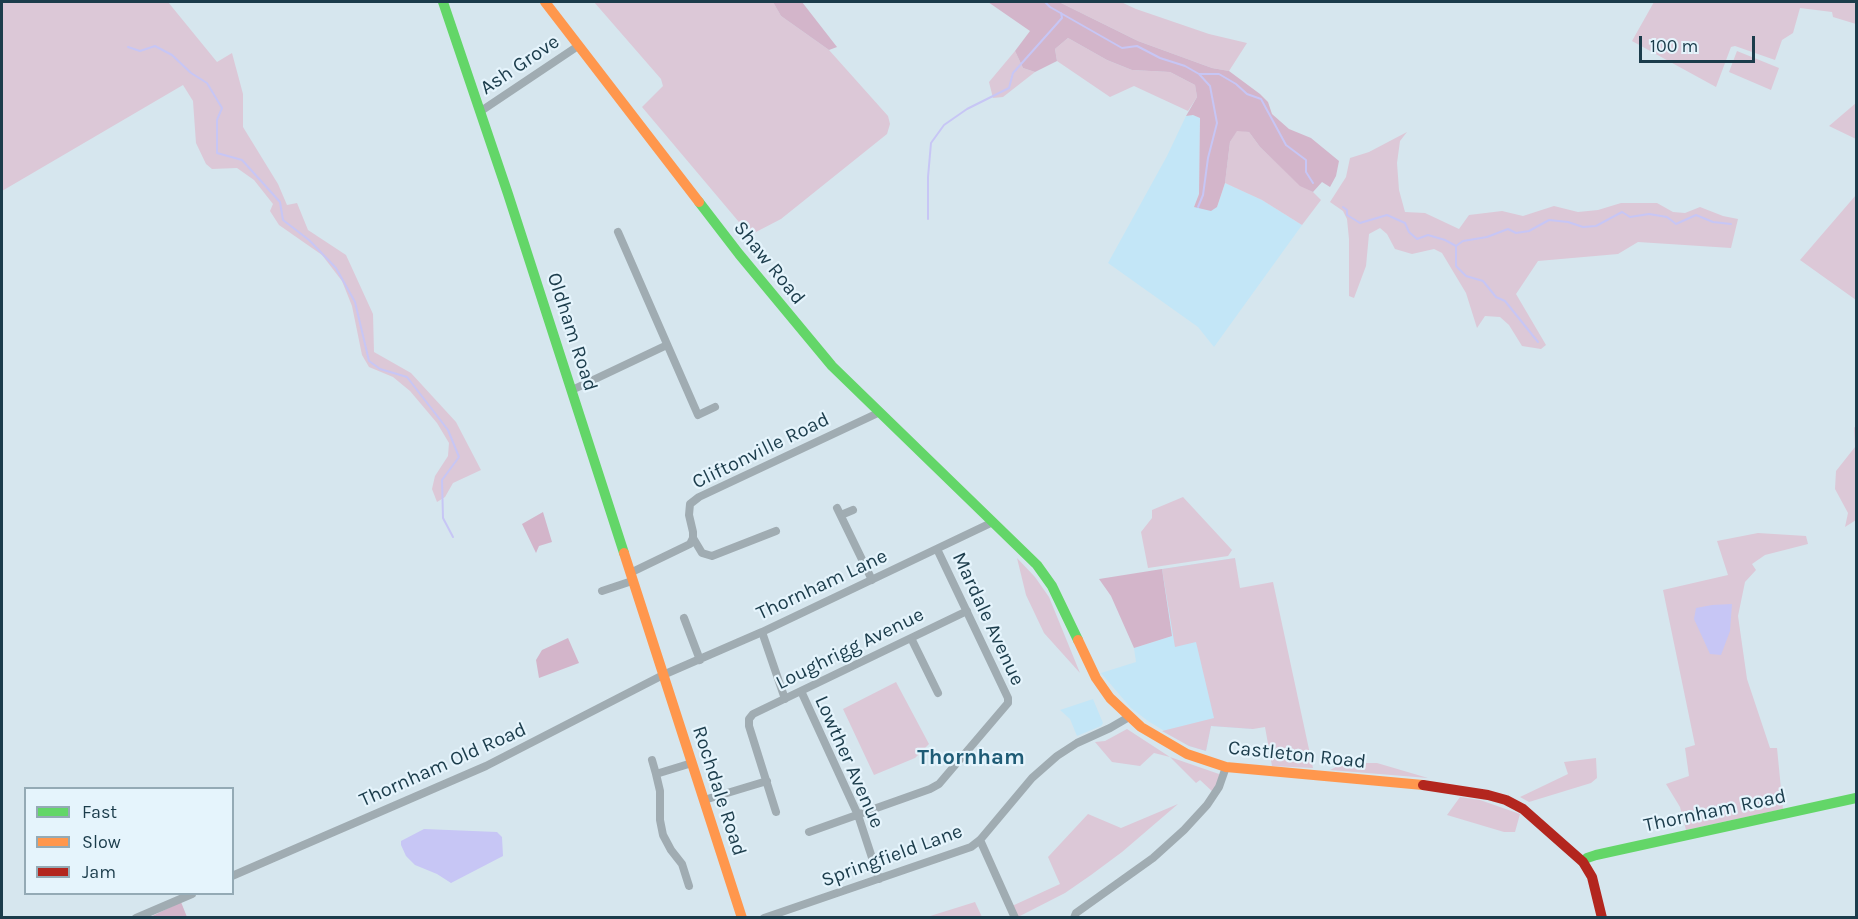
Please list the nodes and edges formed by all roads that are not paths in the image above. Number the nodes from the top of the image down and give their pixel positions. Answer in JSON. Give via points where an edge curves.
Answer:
{"nodes":[{"id":1,"x":443,"y":2,"type":"edge"},
{"id":2,"x":545,"y":2,"type":"edge"},
{"id":3,"x":578,"y":46,"type":"junction"},
{"id":4,"x":481,"y":111,"type":"junction"},
{"id":5,"x":618,"y":232,"type":"dead end"},
{"id":6,"x":667,"y":345,"type":"junction"},
{"id":7,"x":572,"y":390,"type":"junction"},
{"id":8,"x":715,"y":407,"type":"dead end"},
{"id":9,"x":878,"y":413,"type":"junction"},
{"id":10,"x":852,"y":510,"type":"dead end"},
{"id":11,"x":993,"y":522,"type":"junction"},
{"id":12,"x":776,"y":531,"type":"dead end"},
{"id":13,"x":693,"y":538,"type":"junction"},
{"id":14,"x":937,"y":549,"type":"junction"},
{"id":15,"x":631,"y":577,"type":"junction"},
{"id":16,"x":872,"y":580,"type":"junction"},
{"id":17,"x":602,"y":591,"type":"dead end"},
{"id":18,"x":967,"y":611,"type":"junction"},
{"id":19,"x":684,"y":618,"type":"dead end"},
{"id":20,"x":762,"y":632,"type":"junction"},
{"id":21,"x":911,"y":638,"type":"junction"},
{"id":22,"x":699,"y":660,"type":"junction"},
{"id":23,"x":663,"y":675,"type":"junction"},
{"id":24,"x":801,"y":691,"type":"junction"},
{"id":25,"x":938,"y":693,"type":"dead end"},
{"id":26,"x":784,"y":699,"type":"junction"},
{"id":27,"x":1129,"y":717,"type":"junction"},
{"id":28,"x":652,"y":760,"type":"dead end"},
{"id":29,"x":692,"y":763,"type":"junction"},
{"id":30,"x":1226,"y":767,"type":"junction"},
{"id":31,"x":656,"y":774,"type":"junction"},
{"id":32,"x":767,"y":780,"type":"junction"},
{"id":33,"x":1857,"y":798,"type":"edge"},
{"id":34,"x":704,"y":800,"type":"junction"},
{"id":35,"x":776,"y":812,"type":"dead end"},
{"id":36,"x":858,"y":815,"type":"junction"},
{"id":37,"x":809,"y":832,"type":"dead end"},
{"id":38,"x":980,"y":840,"type":"junction"},
{"id":39,"x":1583,"y":862,"type":"junction"},
{"id":40,"x":234,"y":875,"type":"edge"},
{"id":41,"x":879,"y":879,"type":"junction"},
{"id":42,"x":690,"y":886,"type":"dead end"},
{"id":43,"x":190,"y":895,"type":"edge"},
{"id":44,"x":136,"y":918,"type":"edge"},
{"id":45,"x":742,"y":918,"type":"edge"},
{"id":46,"x":764,"y":918,"type":"edge"},
{"id":47,"x":1015,"y":918,"type":"edge"},
{"id":48,"x":1074,"y":918,"type":"edge"},
{"id":49,"x":1602,"y":918,"type":"edge"}],
"edges":[{"from":1,"to":4,"type":"street","name":"Oldham Road"},
{"from":2,"to":3,"type":"street","name":"Shaw Road"},
{"from":3,"to":4,"type":"street","name":"Ash Grove"},
{"from":3,"to":9,"type":"street","name":"Shaw Road","via":[[791,319]]},
{"from":4,"to":7,"type":"street","name":"Oldham Road"},
{"from":5,"to":6,"type":"street"},
{"from":6,"to":7,"type":"street"},
{"from":6,"to":8,"type":"street","via":[[698,415]]},
{"from":7,"to":15,"type":"street","name":"Oldham Road"},
{"from":9,"to":11,"type":"street","name":"Shaw Road"},
{"from":9,"to":13,"type":"street","name":"Cliftonville Road","via":[[699,497],[690,504]]},
{"from":10,"to":16,"type":"street","via":[[839,512]]},
{"from":11,"to":14,"type":"street","name":"Thornham Lane"},
{"from":11,"to":27,"type":"street","name":"Castleton Road","via":[[1029,556],[1052,586],[1092,671]]},
{"from":12,"to":13,"type":"street","via":[[712,556],[702,553]]},
{"from":13,"to":15,"type":"street","via":[[690,544]]},
{"from":14,"to":16,"type":"street","name":"Thornham Lane"},
{"from":14,"to":18,"type":"street","name":"Mardale Avenue"},
{"from":15,"to":17,"type":"street"},
{"from":15,"to":23,"type":"street","name":"Oldham Road"},
{"from":16,"to":20,"type":"street","name":"Thornham Lane"},
{"from":18,"to":21,"type":"street","name":"Loughrigg Avenue"},
{"from":18,"to":36,"type":"street","name":"Mardale Avenue","via":[[1008,704],[939,784]]},
{"from":19,"to":22,"type":"street"},
{"from":20,"to":22,"type":"street","name":"Thornham Lane"},
{"from":20,"to":26,"type":"street"},
{"from":21,"to":24,"type":"street","name":"Loughrigg Avenue"},
{"from":21,"to":25,"type":"street"},
{"from":22,"to":23,"type":"street","name":"Thornham Lane"},
{"from":23,"to":29,"type":"street","name":"Rochdale Road"},
{"from":23,"to":40,"type":"street","name":"Thornham Old Road","via":[[486,766]]},
{"from":24,"to":26,"type":"street","name":"Loughrigg Avenue"},
{"from":24,"to":36,"type":"street","name":"Lowther Avenue"},
{"from":26,"to":32,"type":"street","name":"Loughrigg Avenue","via":[[749,719]]},
{"from":27,"to":30,"type":"street","name":"Castleton Road","via":[[1187,754]]},
{"from":27,"to":38,"type":"street","name":"Springfield Lane","via":[[1057,756],[1032,778]]},
{"from":28,"to":31,"type":"street"},
{"from":29,"to":31,"type":"street"},
{"from":29,"to":34,"type":"street","name":"Rochdale Road"},
{"from":30,"to":39,"type":"street","name":"Castleton Road","via":[[1488,795],[1523,809]]},
{"from":30,"to":48,"type":"street","via":[[1219,788],[1184,830]]},
{"from":31,"to":42,"type":"street","via":[[663,835],[682,864]]},
{"from":32,"to":34,"type":"street"},
{"from":32,"to":35,"type":"street"},
{"from":33,"to":39,"type":"street","name":"Thornham Road","via":[[1596,855]]},
{"from":34,"to":45,"type":"street","name":"Rochdale Road"},
{"from":36,"to":37,"type":"street"},
{"from":36,"to":41,"type":"street","name":"Lowther Avenue"},
{"from":38,"to":41,"type":"street","name":"Springfield Lane","via":[[971,847]]},
{"from":38,"to":47,"type":"street"},
{"from":39,"to":49,"type":"street","via":[[1592,877]]},
{"from":41,"to":46,"type":"street","name":"Springfield Lane"},
{"from":43,"to":44,"type":"street"}]}
